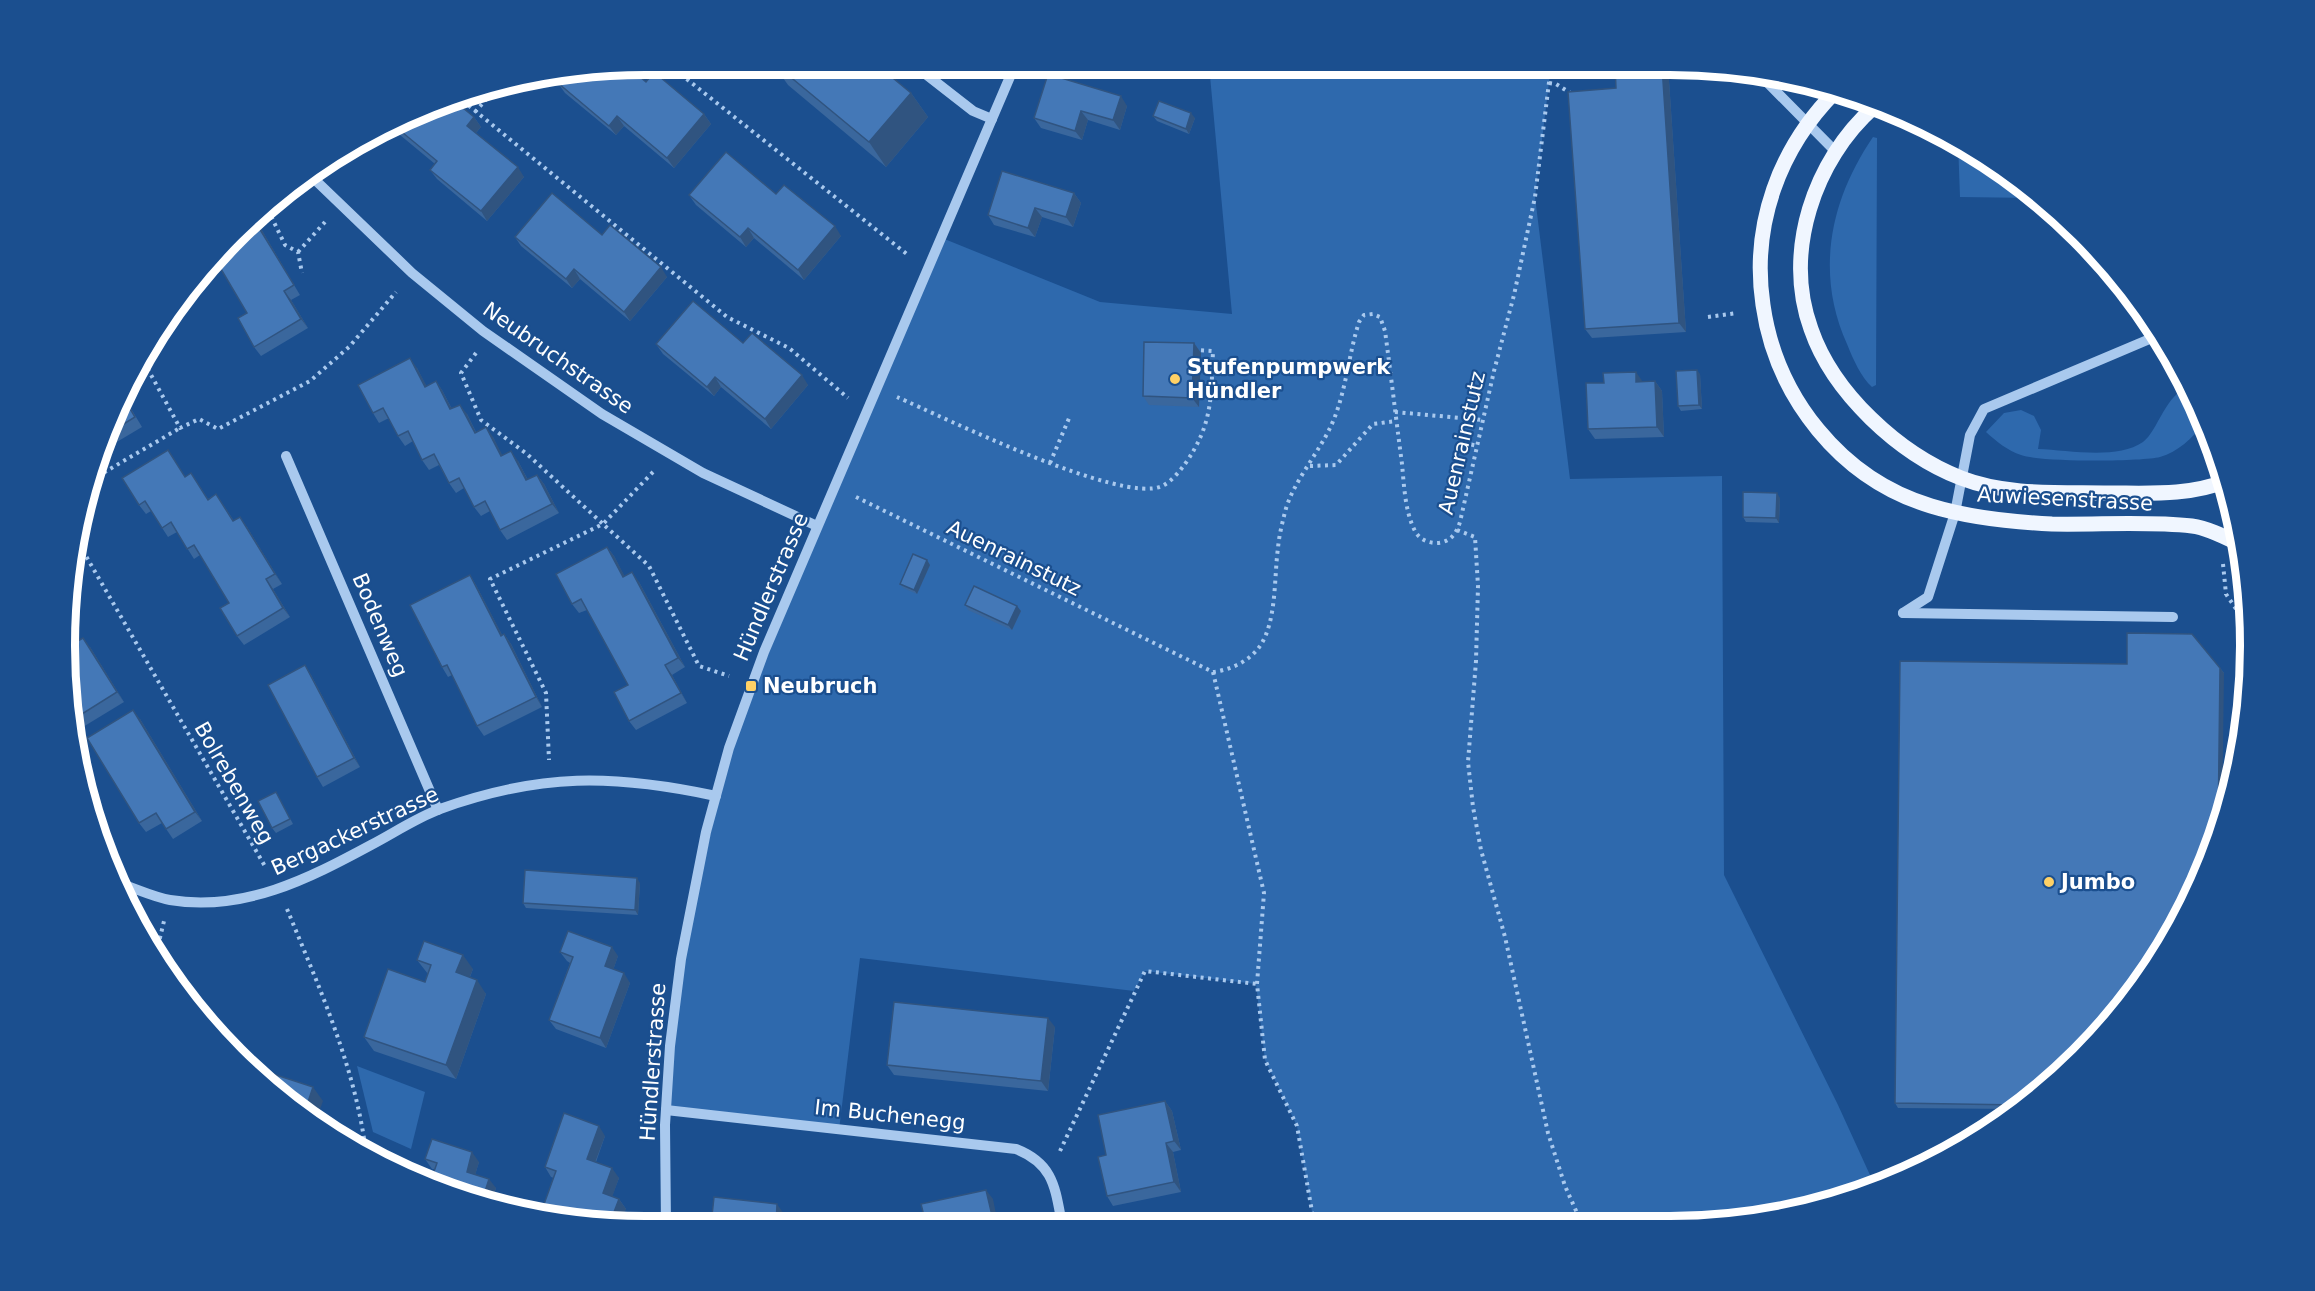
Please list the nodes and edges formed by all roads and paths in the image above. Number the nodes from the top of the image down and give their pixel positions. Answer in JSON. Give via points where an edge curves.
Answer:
{"nodes":[{"id":1,"x":683,"y":75,"type":"edge"},
{"id":2,"x":927,"y":75,"type":"edge"},
{"id":3,"x":1011,"y":75,"type":"edge"},
{"id":4,"x":1550,"y":75,"type":"edge"},
{"id":5,"x":1549,"y":83,"type":"junction"},
{"id":6,"x":1769,"y":84,"type":"edge"},
{"id":7,"x":1575,"y":95,"type":"edge"},
{"id":8,"x":488,"y":97,"type":"edge"},
{"id":9,"x":1830,"y":98,"type":"edge"},
{"id":10,"x":466,"y":104,"type":"edge"},
{"id":11,"x":475,"y":111,"type":"junction"},
{"id":12,"x":1870,"y":111,"type":"edge"},
{"id":13,"x":992,"y":119,"type":"junction"},
{"id":14,"x":1807,"y":124,"type":"junction"},
{"id":15,"x":1835,"y":151,"type":"junction"},
{"id":16,"x":316,"y":180,"type":"edge"},
{"id":17,"x":271,"y":216,"type":"edge"},
{"id":18,"x":327,"y":220,"type":"dead end"},
{"id":19,"x":298,"y":252,"type":"junction"},
{"id":20,"x":909,"y":256,"type":"dead end"},
{"id":21,"x":302,"y":273,"type":"dead end"},
{"id":22,"x":400,"y":288,"type":"dead end"},
{"id":23,"x":1737,"y":313,"type":"dead end"},
{"id":24,"x":1708,"y":317,"type":"dead end"},
{"id":25,"x":2150,"y":339,"type":"edge"},
{"id":26,"x":1191,"y":350,"type":"edge"},
{"id":27,"x":476,"y":352,"type":"dead end"},
{"id":28,"x":147,"y":368,"type":"edge"},
{"id":29,"x":877,"y":389,"type":"junction"},
{"id":30,"x":849,"y":399,"type":"dead end"},
{"id":31,"x":1395,"y":412,"type":"junction"},
{"id":32,"x":1070,"y":416,"type":"dead end"},
{"id":33,"x":1483,"y":420,"type":"junction"},
{"id":34,"x":1396,"y":422,"type":"junction"},
{"id":35,"x":180,"y":428,"type":"junction"},
{"id":36,"x":1464,"y":443,"type":"dead end"},
{"id":37,"x":1478,"y":446,"type":"junction"},
{"id":38,"x":668,"y":454,"type":"junction"},
{"id":39,"x":286,"y":456,"type":"dead end"},
{"id":40,"x":1050,"y":463,"type":"junction"},
{"id":41,"x":1310,"y":466,"type":"junction"},
{"id":42,"x":101,"y":474,"type":"edge"},
{"id":43,"x":1962,"y":479,"type":"junction"},
{"id":44,"x":2217,"y":483,"type":"edge"},
{"id":45,"x":853,"y":495,"type":"dead end"},
{"id":46,"x":1955,"y":513,"type":"junction"},
{"id":47,"x":603,"y":524,"type":"junction"},
{"id":48,"x":817,"y":526,"type":"junction"},
{"id":49,"x":1457,"y":530,"type":"junction"},
{"id":50,"x":2230,"y":539,"type":"edge"},
{"id":51,"x":83,"y":550,"type":"edge"},
{"id":52,"x":2226,"y":594,"type":"dead end"},
{"id":53,"x":2239,"y":614,"type":"edge"},
{"id":54,"x":2173,"y":617,"type":"dead end"},
{"id":55,"x":1213,"y":672,"type":"junction"},
{"id":56,"x":729,"y":676,"type":"dead end"},
{"id":57,"x":550,"y":781,"type":"junction"},
{"id":58,"x":716,"y":796,"type":"junction"},
{"id":59,"x":438,"y":810,"type":"junction"},
{"id":60,"x":129,"y":887,"type":"edge"},
{"id":61,"x":279,"y":890,"type":"junction"},
{"id":62,"x":1257,"y":984,"type":"junction"},
{"id":63,"x":666,"y":1110,"type":"junction"},
{"id":64,"x":365,"y":1142,"type":"edge"},
{"id":65,"x":1049,"y":1174,"type":"junction"},
{"id":66,"x":666,"y":1216,"type":"edge"},
{"id":67,"x":1060,"y":1216,"type":"edge"},
{"id":68,"x":1313,"y":1216,"type":"edge"},
{"id":69,"x":1578,"y":1216,"type":"edge"}],
"edges":[{"from":1,"to":20,"type":"path"},
{"from":2,"to":13,"type":"street","via":[[973,111]]},
{"from":3,"to":13,"type":"street","name":"Hündlerstrasse"},
{"from":4,"to":5,"type":"path","name":"Auenrainstutz"},
{"from":5,"to":7,"type":"path"},
{"from":5,"to":33,"type":"path","name":"Auenrainstutz","via":[[1535,197]]},
{"from":6,"to":14,"type":"street"},
{"from":8,"to":11,"type":"path"},
{"from":9,"to":14,"type":"main road","name":"Auwiesenstrasse"},
{"from":10,"to":11,"type":"path"},
{"from":11,"to":30,"type":"path","via":[[727,317],[789,348]]},
{"from":12,"to":15,"type":"main road","name":"Auwiesenstrasse"},
{"from":13,"to":29,"type":"street","name":"Hündlerstrasse"},
{"from":14,"to":15,"type":"street"},
{"from":14,"to":46,"type":"main road","name":"Auwiesenstrasse","via":[[1780,170],[1762,228],[1760,288],[1770,344],[1791,391],[1832,446],[1853,465],[1894,491]]},
{"from":15,"to":43,"type":"main road","name":"Auwiesenstrasse","via":[[1818,185],[1804,235],[1801,285],[1811,330],[1835,375],[1863,410],[1913,454]]},
{"from":16,"to":38,"type":"street","name":"Neubruchstrasse","via":[[412,273],[483,331],[602,414]]},
{"from":17,"to":19,"type":"path","via":[[285,245]]},
{"from":18,"to":19,"type":"path"},
{"from":19,"to":21,"type":"path"},
{"from":22,"to":35,"type":"path","via":[[349,347],[310,381],[218,429],[199,420]]},
{"from":23,"to":24,"type":"path"},
{"from":25,"to":43,"type":"street","via":[[1984,409],[1970,435]]},
{"from":26,"to":40,"type":"path","via":[[1213,351],[1211,397],[1195,450],[1164,486],[1151,490],[1125,487]]},
{"from":27,"to":47,"type":"path","via":[[460,373],[481,420],[528,454]]},
{"from":28,"to":35,"type":"path"},
{"from":29,"to":40,"type":"path"},
{"from":29,"to":48,"type":"street","name":"Hündlerstrasse"},
{"from":31,"to":33,"type":"path"},
{"from":31,"to":34,"type":"path","name":"Auenrainstutz"},
{"from":31,"to":41,"type":"path","name":"Auenrainstutz","via":[[1384,326],[1377,315],[1364,315],[1357,328],[1335,417]]},
{"from":32,"to":40,"type":"path"},
{"from":33,"to":37,"type":"path","name":"Auenrainstutz"},
{"from":34,"to":41,"type":"path","via":[[1373,424],[1336,465]]},
{"from":34,"to":49,"type":"path","name":"Auenrainstutz","via":[[1407,500],[1416,532],[1424,540],[1439,543]]},
{"from":35,"to":42,"type":"path"},
{"from":36,"to":37,"type":"path"},
{"from":37,"to":49,"type":"path","name":"Auenrainstutz"},
{"from":38,"to":47,"type":"path"},
{"from":38,"to":48,"type":"street","name":"Neubruchstrasse"},
{"from":39,"to":59,"type":"street","name":"Bodenweg"},
{"from":41,"to":55,"type":"path","name":"Auenrainstutz","via":[[1291,494],[1285,513],[1277,549],[1276,590],[1264,639],[1249,658]]},
{"from":43,"to":44,"type":"main road","name":"Auwiesenstrasse","via":[[2026,490],[2115,493],[2181,492]]},
{"from":43,"to":46,"type":"street"},
{"from":45,"to":55,"type":"path","name":"Auenrainstutz"},
{"from":46,"to":50,"type":"main road","name":"Auwiesenstrasse","via":[[2051,524],[2194,526]]},
{"from":46,"to":54,"type":"street","via":[[1928,597],[1903,613]]},
{"from":47,"to":56,"type":"path","via":[[649,566],[699,666]]},
{"from":47,"to":57,"type":"path","via":[[490,579],[546,693]]},
{"from":48,"to":58,"type":"street","name":"Hündlerstrasse","via":[[764,652]]},
{"from":49,"to":69,"type":"path","via":[[1475,537],[1478,611],[1468,756],[1475,818],[1548,1133]]},
{"from":51,"to":61,"type":"path","name":"Bolrebenweg"},
{"from":52,"to":53,"type":"path"},
{"from":55,"to":62,"type":"path","via":[[1264,893]]},
{"from":57,"to":58,"type":"street","name":"Bergackerstrasse","via":[[608,779]]},
{"from":57,"to":59,"type":"street","name":"Bergackerstrasse"},
{"from":58,"to":63,"type":"street","name":"Hündlerstrasse","via":[[681,959]]},
{"from":59,"to":61,"type":"street","name":"Bergackerstrasse"},
{"from":60,"to":61,"type":"street","name":"Bergackerstrasse","via":[[169,900],[218,903]]},
{"from":61,"to":64,"type":"path","name":"Bolrebenweg","via":[[325,1001],[362,1118]]},
{"from":62,"to":65,"type":"path","via":[[1145,971]]},
{"from":62,"to":68,"type":"path","via":[[1266,1060],[1297,1126]]},
{"from":63,"to":65,"type":"street","name":"Im Buchenegg","via":[[1005,1147],[1035,1158]]},
{"from":63,"to":66,"type":"street","name":"Hündlerstrasse"},
{"from":65,"to":67,"type":"street"}]}
